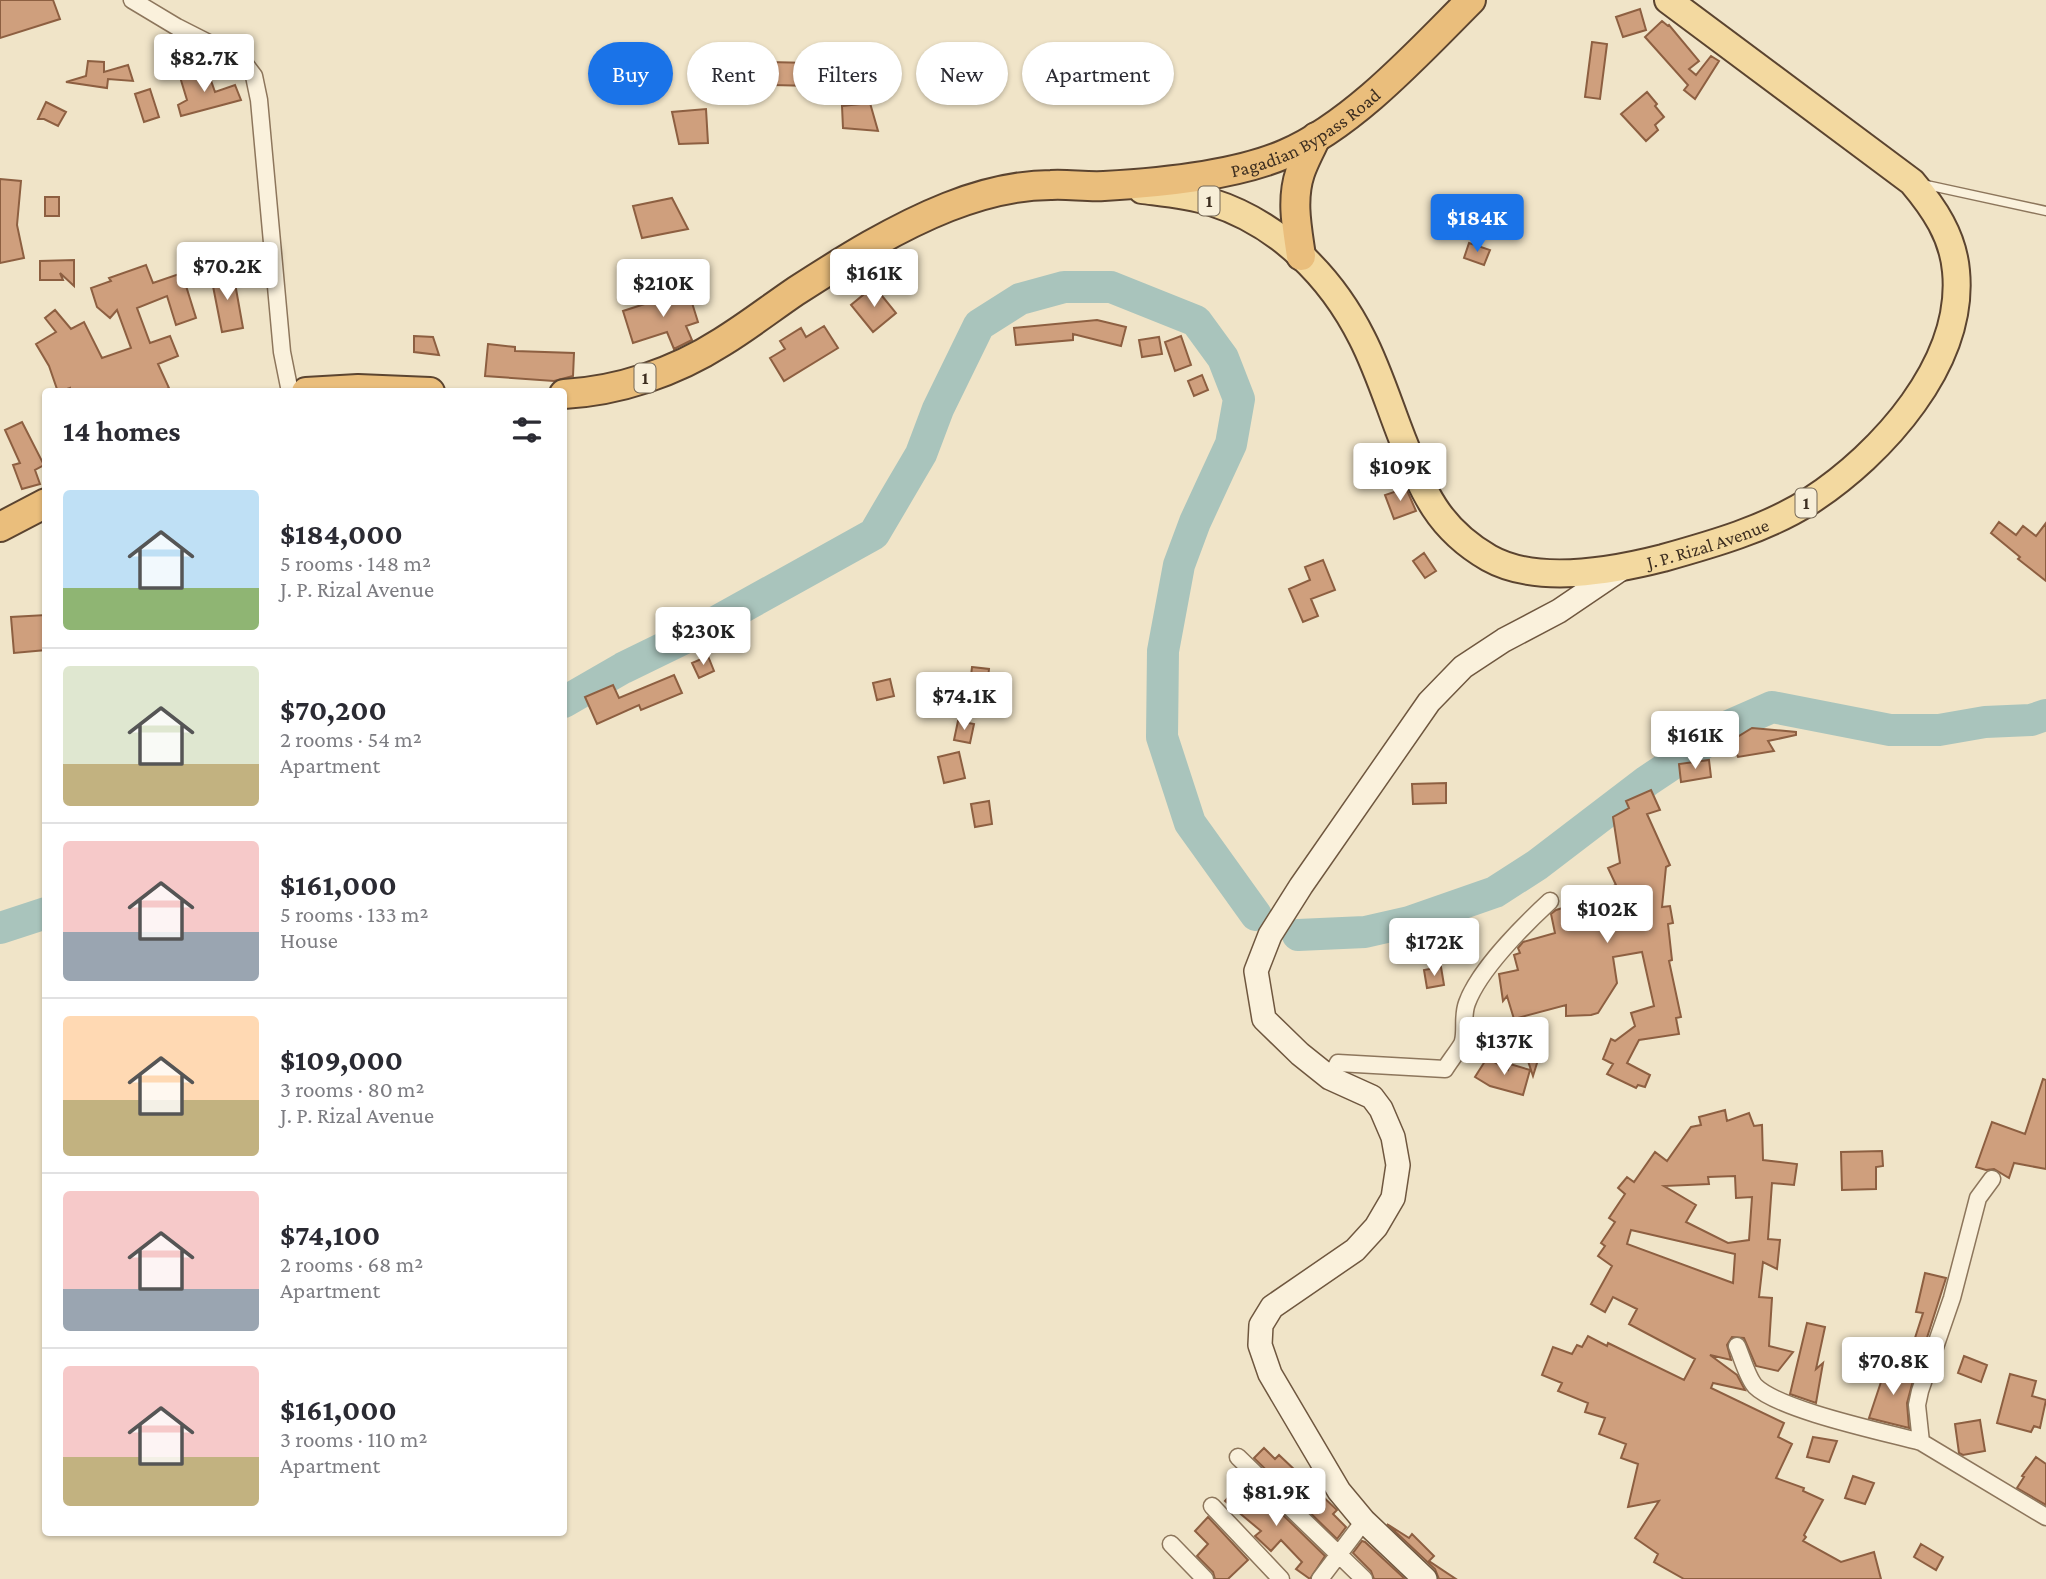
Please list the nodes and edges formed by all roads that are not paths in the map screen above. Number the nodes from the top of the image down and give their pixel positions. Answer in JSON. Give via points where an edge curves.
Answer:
{"nodes":[{"id":1,"x":132,"y":0,"type":"edge"},
{"id":2,"x":1471,"y":0,"type":"edge"},
{"id":3,"x":1668,"y":0,"type":"edge"},
{"id":4,"x":1316,"y":137,"type":"junction"},
{"id":5,"x":1912,"y":181,"type":"junction"},
{"id":6,"x":1103,"y":186,"type":"junction"},
{"id":7,"x":2046,"y":211,"type":"edge"},
{"id":8,"x":1301,"y":256,"type":"junction"},
{"id":9,"x":289,"y":388,"type":"edge"},
{"id":10,"x":567,"y":394,"type":"edge"},
{"id":11,"x":42,"y":505,"type":"edge"},
{"id":12,"x":0,"y":527,"type":"edge"},
{"id":13,"x":1621,"y":569,"type":"junction"},
{"id":14,"x":1550,"y":901,"type":"dead end"},
{"id":15,"x":1330,"y":1078,"type":"junction"},
{"id":16,"x":1992,"y":1179,"type":"dead end"},
{"id":17,"x":1737,"y":1346,"type":"dead end"},
{"id":18,"x":1921,"y":1442,"type":"junction"},
{"id":19,"x":1238,"y":1457,"type":"dead end"},
{"id":20,"x":1212,"y":1506,"type":"dead end"},
{"id":21,"x":2046,"y":1517,"type":"edge"},
{"id":22,"x":1364,"y":1521,"type":"junction"},
{"id":23,"x":1171,"y":1544,"type":"dead end"},
{"id":24,"x":1339,"y":1554,"type":"junction"},
{"id":25,"x":1205,"y":1579,"type":"edge"},
{"id":26,"x":1281,"y":1579,"type":"edge"},
{"id":27,"x":1320,"y":1579,"type":"edge"},
{"id":28,"x":1364,"y":1579,"type":"edge"},
{"id":29,"x":1425,"y":1579,"type":"edge"}],
"edges":[{"from":1,"to":9,"type":"street","via":[[242,60],[254,76]]},
{"from":2,"to":4,"type":"highway","name":"Pagadian Bypass Road","via":[[1391,80]]},
{"from":3,"to":5,"type":"main road","name":"J. P. Rizal Avenue","number":"1"},
{"from":4,"to":6,"type":"highway","name":"Pagadian Bypass Road","via":[[1286,154],[1229,172]]},
{"from":4,"to":8,"type":"highway","via":[[1296,191]]},
{"from":5,"to":7,"type":"lane"},
{"from":5,"to":13,"type":"main road","name":"J. P. Rizal Avenue","number":"1","via":[[1933,206],[1948,237],[1957,297],[1954,324],[1942,352],[1923,389],[1894,428],[1857,466],[1809,502],[1703,547]]},
{"from":6,"to":8,"type":"main road","name":"J. P. Rizal Avenue","number":"1","via":[[1209,201],[1258,223]]},
{"from":6,"to":10,"type":"highway","number":"1","via":[[1048,184],[994,191],[947,207],[886,236],[681,364],[633,383]]},
{"from":8,"to":13,"type":"main road","name":"J. P. Rizal Avenue","number":"1","via":[[1342,301],[1363,341],[1417,477],[1434,510],[1460,538],[1492,559],[1525,570],[1575,574]]},
{"from":11,"to":12,"type":"highway"},
{"from":13,"to":15,"type":"main road","via":[[1463,667],[1429,702],[1270,935],[1256,971],[1264,1019]]},
{"from":14,"to":15,"type":"street","via":[[1521,928],[1476,986],[1463,1015],[1463,1042],[1445,1069],[1338,1063]]},
{"from":15,"to":22,"type":"main road","via":[[1372,1097],[1381,1109],[1393,1136],[1398,1165],[1393,1198],[1355,1250],[1272,1307],[1261,1325],[1260,1345],[1284,1398],[1339,1491]]},
{"from":16,"to":18,"type":"street","via":[[1978,1198],[1952,1298],[1920,1391]]},
{"from":17,"to":18,"type":"street","via":[[1754,1385],[1776,1399]]},
{"from":18,"to":21,"type":"street"},
{"from":19,"to":24,"type":"street"},
{"from":20,"to":26,"type":"street"},
{"from":22,"to":24,"type":"street"},
{"from":22,"to":29,"type":"main road"},
{"from":23,"to":25,"type":"street"},
{"from":24,"to":27,"type":"street"},
{"from":24,"to":28,"type":"street"}]}
